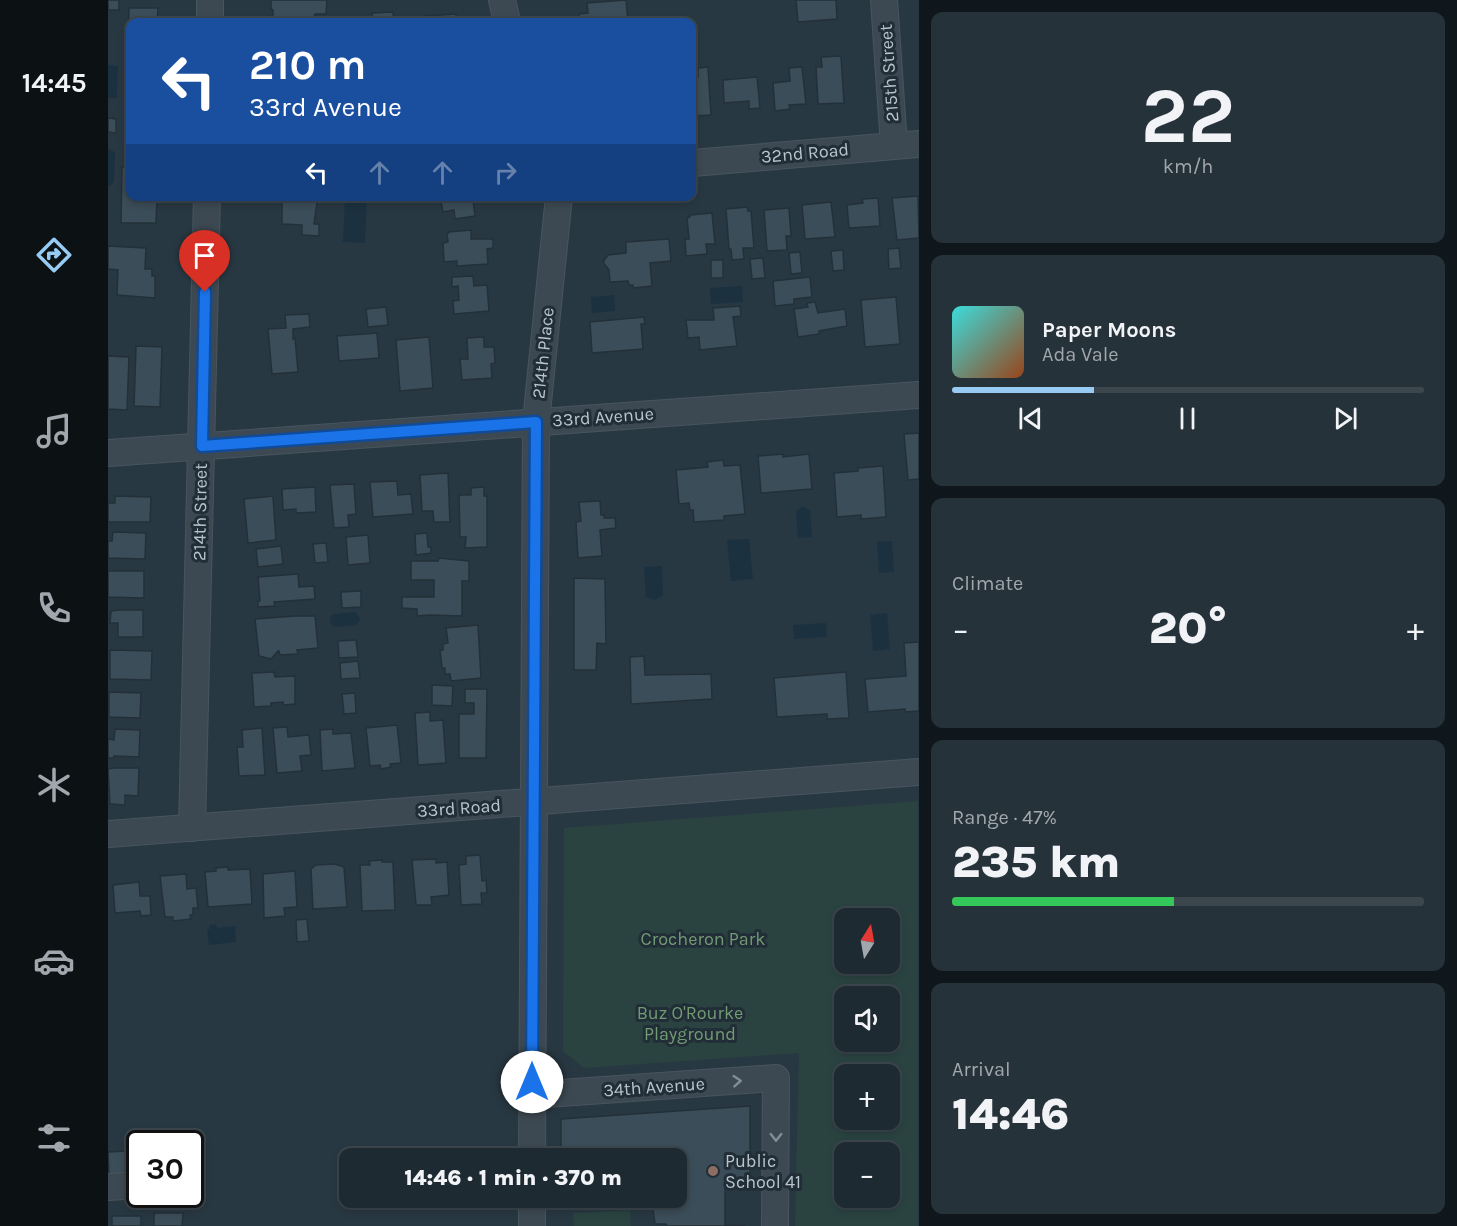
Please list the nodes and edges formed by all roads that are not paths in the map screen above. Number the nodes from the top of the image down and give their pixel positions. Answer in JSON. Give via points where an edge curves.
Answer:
{"nodes":[{"id":1,"x":210,"y":0,"type":"edge"},
{"id":2,"x":502,"y":0,"type":"edge"},
{"id":3,"x":884,"y":0,"type":"edge"},
{"id":4,"x":210,"y":18,"type":"edge"},
{"id":5,"x":506,"y":18,"type":"edge"},
{"id":6,"x":906,"y":145,"type":"edge"},
{"id":7,"x":696,"y":163,"type":"edge"},
{"id":8,"x":207,"y":201,"type":"edge"},
{"id":9,"x":558,"y":201,"type":"edge"},
{"id":10,"x":918,"y":395,"type":"edge"},
{"id":11,"x":536,"y":422,"type":"junction"},
{"id":12,"x":202,"y":446,"type":"junction"},
{"id":13,"x":108,"y":453,"type":"edge"},
{"id":14,"x":918,"y":772,"type":"edge"},
{"id":15,"x":533,"y":803,"type":"junction"},
{"id":16,"x":192,"y":828,"type":"junction"},
{"id":17,"x":108,"y":834,"type":"edge"},
{"id":18,"x":532,"y":1095,"type":"junction"},
{"id":19,"x":532,"y":1148,"type":"edge"},
{"id":20,"x":126,"y":1186,"type":"edge"},
{"id":21,"x":108,"y":1187,"type":"edge"},
{"id":22,"x":532,"y":1208,"type":"edge"},
{"id":23,"x":532,"y":1226,"type":"edge"},
{"id":24,"x":775,"y":1226,"type":"edge"}],
"edges":[{"from":1,"to":4,"type":"street"},
{"from":2,"to":5,"type":"street"},
{"from":3,"to":6,"type":"street","name":"215th Street"},
{"from":6,"to":7,"type":"street","name":"32nd Road"},
{"from":8,"to":12,"type":"street","name":"214th Street"},
{"from":9,"to":11,"type":"street","name":"214th Place"},
{"from":10,"to":11,"type":"street","name":"33rd Avenue"},
{"from":11,"to":12,"type":"street","name":"33rd Avenue"},
{"from":11,"to":15,"type":"street","name":"214th Place"},
{"from":12,"to":13,"type":"street","name":"33rd Avenue"},
{"from":12,"to":16,"type":"street","name":"214th Street"},
{"from":14,"to":15,"type":"street","name":"33rd Road"},
{"from":15,"to":16,"type":"street","name":"33rd Road"},
{"from":15,"to":18,"type":"street","name":"214th Place"},
{"from":16,"to":17,"type":"street","name":"33rd Road"},
{"from":18,"to":19,"type":"street","name":"214th Place"},
{"from":18,"to":24,"type":"street","name":"34th Avenue","one_way":true,"via":[[776,1078]]},
{"from":20,"to":21,"type":"street"},
{"from":22,"to":23,"type":"street"}]}
